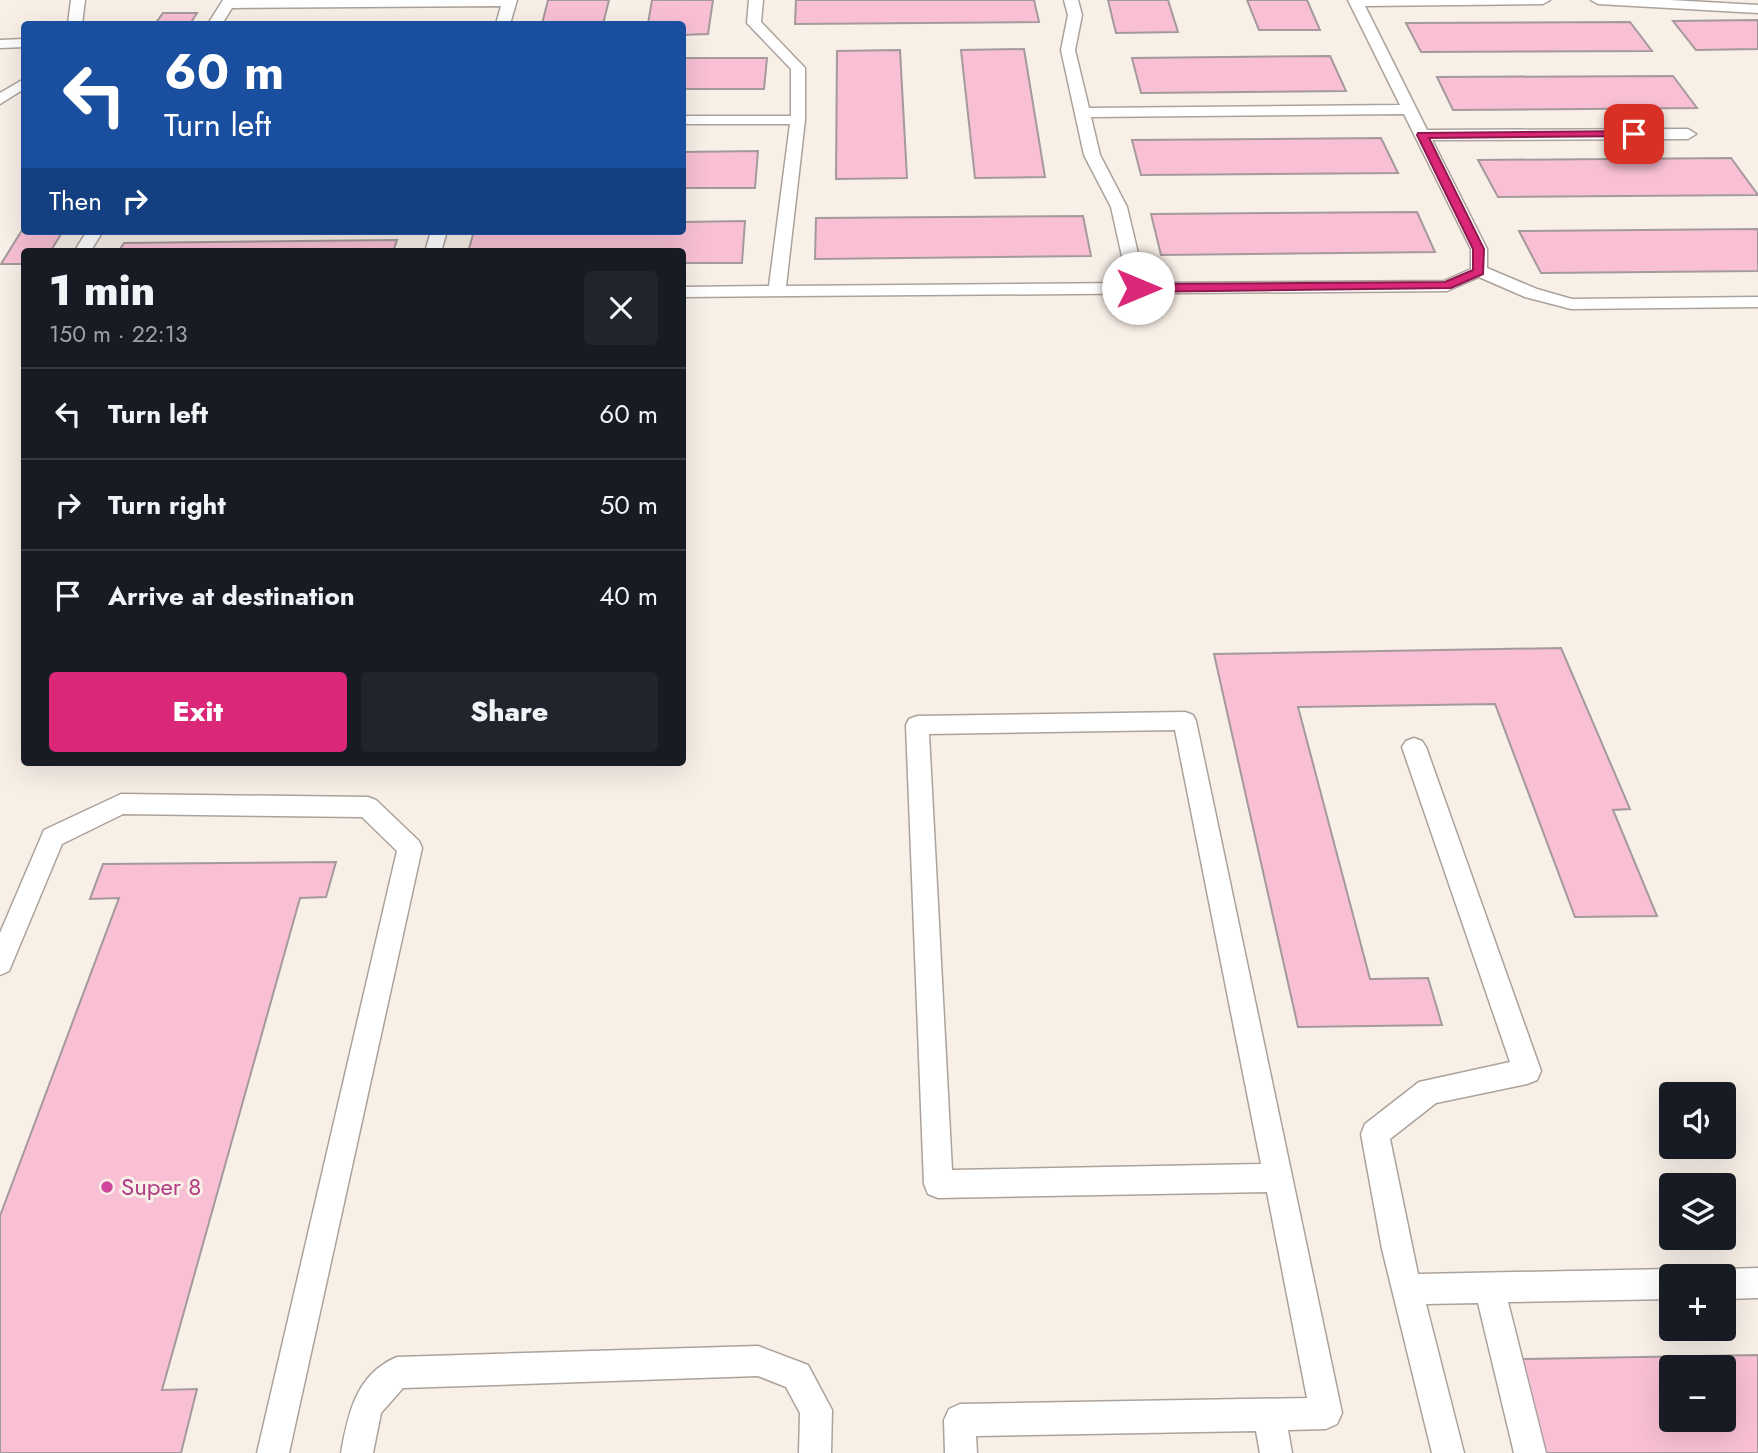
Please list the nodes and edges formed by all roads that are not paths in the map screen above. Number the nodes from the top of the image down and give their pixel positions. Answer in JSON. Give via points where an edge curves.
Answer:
{"nodes":[{"id":1,"x":78,"y":0,"type":"edge"},
{"id":2,"x":756,"y":0,"type":"edge"},
{"id":3,"x":1071,"y":0,"type":"edge"},
{"id":4,"x":1543,"y":0,"type":"edge"},
{"id":5,"x":1598,"y":0,"type":"edge"},
{"id":6,"x":510,"y":1,"type":"edge"},
{"id":7,"x":1356,"y":1,"type":"edge"},
{"id":8,"x":228,"y":2,"type":"edge"},
{"id":9,"x":1758,"y":9,"type":"edge"},
{"id":10,"x":75,"y":21,"type":"edge"},
{"id":11,"x":217,"y":21,"type":"edge"},
{"id":12,"x":504,"y":21,"type":"edge"},
{"id":13,"x":21,"y":43,"type":"edge"},
{"id":14,"x":0,"y":44,"type":"edge"},
{"id":15,"x":21,"y":85,"type":"edge"},
{"id":16,"x":0,"y":100,"type":"edge"},
{"id":17,"x":1409,"y":109,"type":"junction"},
{"id":18,"x":1083,"y":113,"type":"junction"},
{"id":19,"x":686,"y":120,"type":"edge"},
{"id":20,"x":798,"y":120,"type":"junction"},
{"id":21,"x":1688,"y":134,"type":"dead end"},
{"id":22,"x":1422,"y":135,"type":"junction"},
{"id":23,"x":1479,"y":271,"type":"junction"},
{"id":24,"x":1138,"y":288,"type":"junction"},
{"id":25,"x":777,"y":291,"type":"junction"},
{"id":26,"x":686,"y":292,"type":"edge"},
{"id":27,"x":1758,"y":302,"type":"edge"},
{"id":28,"x":1414,"y":747,"type":"dead end"},
{"id":29,"x":0,"y":963,"type":"edge"},
{"id":30,"x":1278,"y":1178,"type":"junction"},
{"id":31,"x":1736,"y":1283,"type":"edge"},
{"id":32,"x":1758,"y":1283,"type":"edge"},
{"id":33,"x":1659,"y":1284,"type":"edge"},
{"id":34,"x":1489,"y":1287,"type":"junction"},
{"id":35,"x":1407,"y":1289,"type":"junction"},
{"id":36,"x":1269,"y":1415,"type":"junction"},
{"id":37,"x":272,"y":1453,"type":"edge"},
{"id":38,"x":357,"y":1453,"type":"edge"},
{"id":39,"x":815,"y":1453,"type":"edge"},
{"id":40,"x":961,"y":1453,"type":"edge"},
{"id":41,"x":1276,"y":1453,"type":"edge"},
{"id":42,"x":1448,"y":1453,"type":"edge"},
{"id":43,"x":1530,"y":1453,"type":"edge"}],
"edges":[{"from":1,"to":10,"type":"lane"},
{"from":2,"to":20,"type":"lane","via":[[754,23],[798,68]]},
{"from":3,"to":18,"type":"lane","via":[[1075,15],[1068,50]]},
{"from":4,"to":7,"type":"lane"},
{"from":5,"to":9,"type":"lane"},
{"from":6,"to":8,"type":"lane"},
{"from":6,"to":12,"type":"lane"},
{"from":7,"to":17,"type":"lane"},
{"from":8,"to":11,"type":"lane"},
{"from":13,"to":14,"type":"lane"},
{"from":15,"to":16,"type":"lane"},
{"from":17,"to":18,"type":"lane"},
{"from":17,"to":22,"type":"lane"},
{"from":18,"to":24,"type":"lane","via":[[1092,155],[1119,207]]},
{"from":19,"to":20,"type":"lane"},
{"from":20,"to":25,"type":"lane"},
{"from":21,"to":22,"type":"lane"},
{"from":22,"to":23,"type":"lane","via":[[1479,249]]},
{"from":23,"to":24,"type":"lane","via":[[1447,286]]},
{"from":23,"to":27,"type":"lane","via":[[1571,304]]},
{"from":24,"to":25,"type":"lane"},
{"from":25,"to":26,"type":"lane"},
{"from":28,"to":35,"type":"lane","via":[[1527,1072],[1429,1091],[1375,1134]]},
{"from":29,"to":37,"type":"lane","via":[[53,837],[121,804],[368,807],[410,848]]},
{"from":30,"to":30,"type":"lane","via":[[1185,721],[917,725],[938,1184]]},
{"from":30,"to":36,"type":"lane","via":[[1326,1413]]},
{"from":31,"to":32,"type":"lane"},
{"from":33,"to":34,"type":"lane"},
{"from":34,"to":35,"type":"lane"},
{"from":34,"to":43,"type":"lane"},
{"from":35,"to":42,"type":"lane"},
{"from":36,"to":40,"type":"lane","via":[[960,1420]]},
{"from":36,"to":41,"type":"lane"},
{"from":38,"to":39,"type":"lane","via":[[365,1409],[375,1391],[397,1373],[758,1361],[797,1376],[816,1410]]}]}
